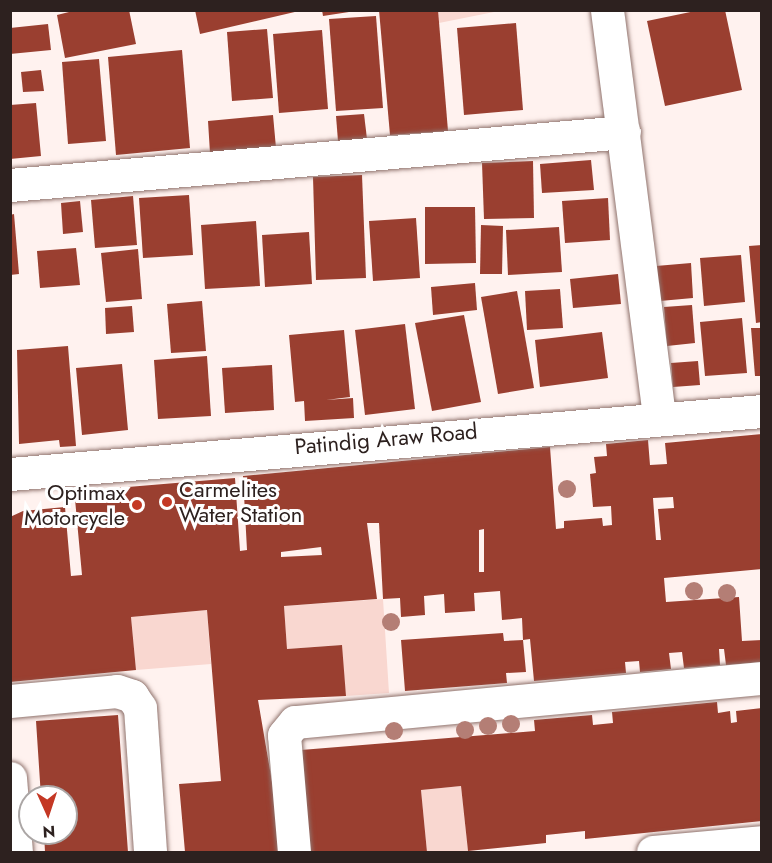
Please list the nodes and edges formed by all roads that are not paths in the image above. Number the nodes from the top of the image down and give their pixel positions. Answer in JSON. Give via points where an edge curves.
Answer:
{"nodes":[{"id":1,"x":607,"y":10,"type":"edge"},
{"id":2,"x":624,"y":132,"type":"junction"},
{"id":3,"x":10,"y":186,"type":"edge"},
{"id":4,"x":762,"y":411,"type":"edge"},
{"id":5,"x":659,"y":417,"type":"junction"},
{"id":6,"x":10,"y":474,"type":"edge"},
{"id":7,"x":762,"y":678,"type":"edge"},
{"id":8,"x":10,"y":701,"type":"edge"},
{"id":9,"x":10,"y":778,"type":"edge"},
{"id":10,"x":762,"y":842,"type":"edge"},
{"id":11,"x":16,"y":852,"type":"edge"},
{"id":12,"x":150,"y":852,"type":"edge"},
{"id":13,"x":294,"y":852,"type":"edge"},
{"id":14,"x":653,"y":852,"type":"edge"}],
"edges":[{"from":1,"to":2,"type":"street"},
{"from":2,"to":3,"type":"street"},
{"from":2,"to":5,"type":"street"},
{"from":4,"to":5,"type":"street","name":"Patindig Araw Road"},
{"from":5,"to":6,"type":"street","name":"Patindig Araw Road"},
{"from":7,"to":13,"type":"street","via":[[295,722],[284,735]]},
{"from":8,"to":12,"type":"street","via":[[117,691],[132,696],[140,708]]},
{"from":9,"to":11,"type":"street"},
{"from":10,"to":14,"type":"street"}]}
